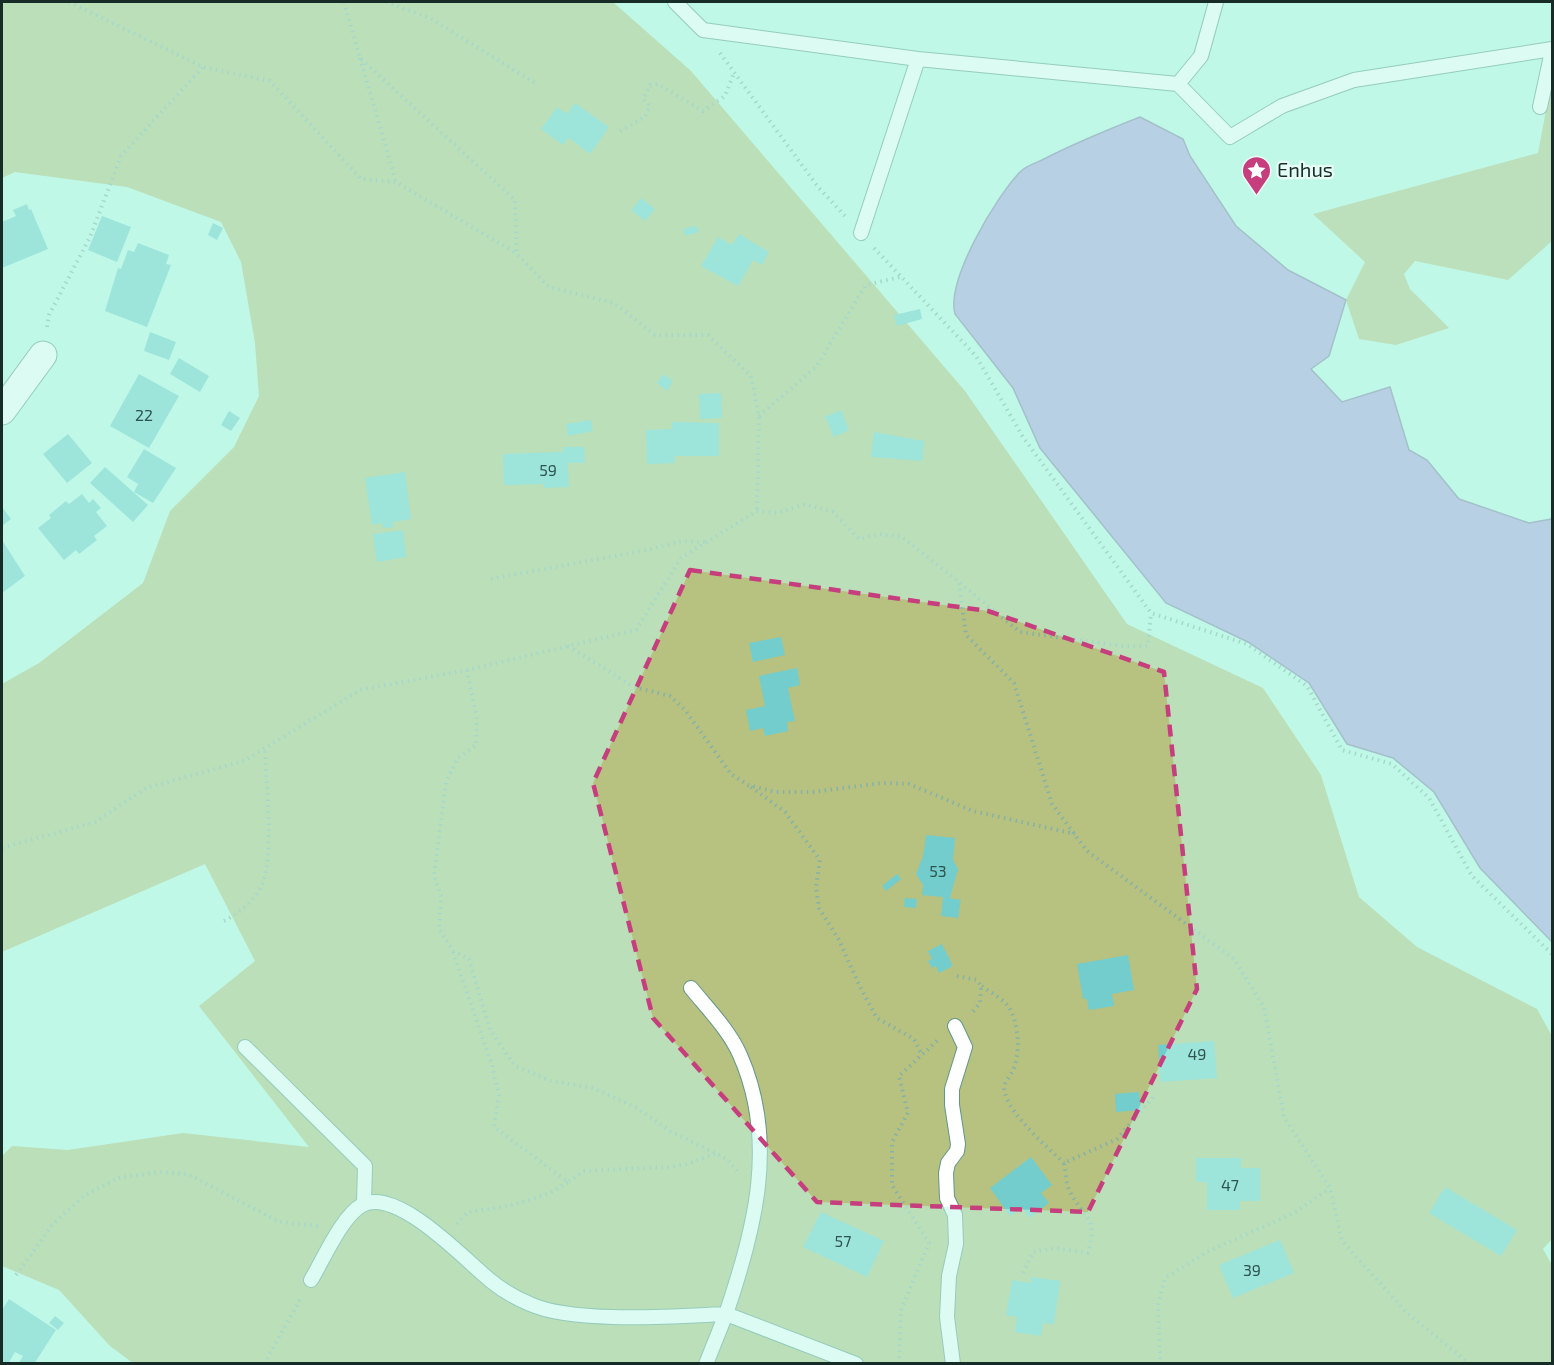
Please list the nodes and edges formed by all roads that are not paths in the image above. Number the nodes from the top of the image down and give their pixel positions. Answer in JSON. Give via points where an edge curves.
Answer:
{"nodes":[{"id":1,"x":675,"y":2,"type":"edge"},
{"id":2,"x":1216,"y":2,"type":"edge"},
{"id":3,"x":1552,"y":50,"type":"edge"},
{"id":4,"x":918,"y":59,"type":"junction"},
{"id":5,"x":1178,"y":84,"type":"junction"},
{"id":6,"x":1540,"y":107,"type":"dead end"},
{"id":7,"x":861,"y":233,"type":"road end"},
{"id":8,"x":42,"y":355,"type":"road end"},
{"id":9,"x":2,"y":411,"type":"edge"},
{"id":10,"x":691,"y":988,"type":"dead end"},
{"id":11,"x":955,"y":1026,"type":"road end"},
{"id":12,"x":245,"y":1047,"type":"dead end"},
{"id":13,"x":364,"y":1203,"type":"junction"},
{"id":14,"x":311,"y":1280,"type":"road end"},
{"id":15,"x":726,"y":1314,"type":"junction"},
{"id":16,"x":706,"y":1364,"type":"edge"},
{"id":17,"x":856,"y":1364,"type":"edge"},
{"id":18,"x":953,"y":1364,"type":"edge"}],
"edges":[{"from":1,"to":4,"type":"lane","via":[[703,30]]},
{"from":2,"to":5,"type":"lane","via":[[1200,56]]},
{"from":3,"to":5,"type":"lane","via":[[1354,80],[1282,106],[1230,137]]},
{"from":3,"to":6,"type":"lane"},
{"from":4,"to":5,"type":"lane"},
{"from":4,"to":7,"type":"lane"},
{"from":8,"to":9,"type":"street"},
{"from":10,"to":15,"type":"lane","via":[[740,1054],[761,1139],[758,1198]]},
{"from":11,"to":18,"type":"lane","via":[[965,1047],[952,1089],[957,1151],[946,1173],[947,1198],[955,1215],[956,1245],[949,1276],[947,1317]]},
{"from":12,"to":13,"type":"lane","via":[[365,1166]]},
{"from":13,"to":14,"type":"lane","via":[[339,1232]]},
{"from":13,"to":15,"type":"lane","via":[[406,1210],[493,1283],[532,1305],[622,1317]]},
{"from":15,"to":16,"type":"lane"},
{"from":15,"to":17,"type":"lane"}]}
